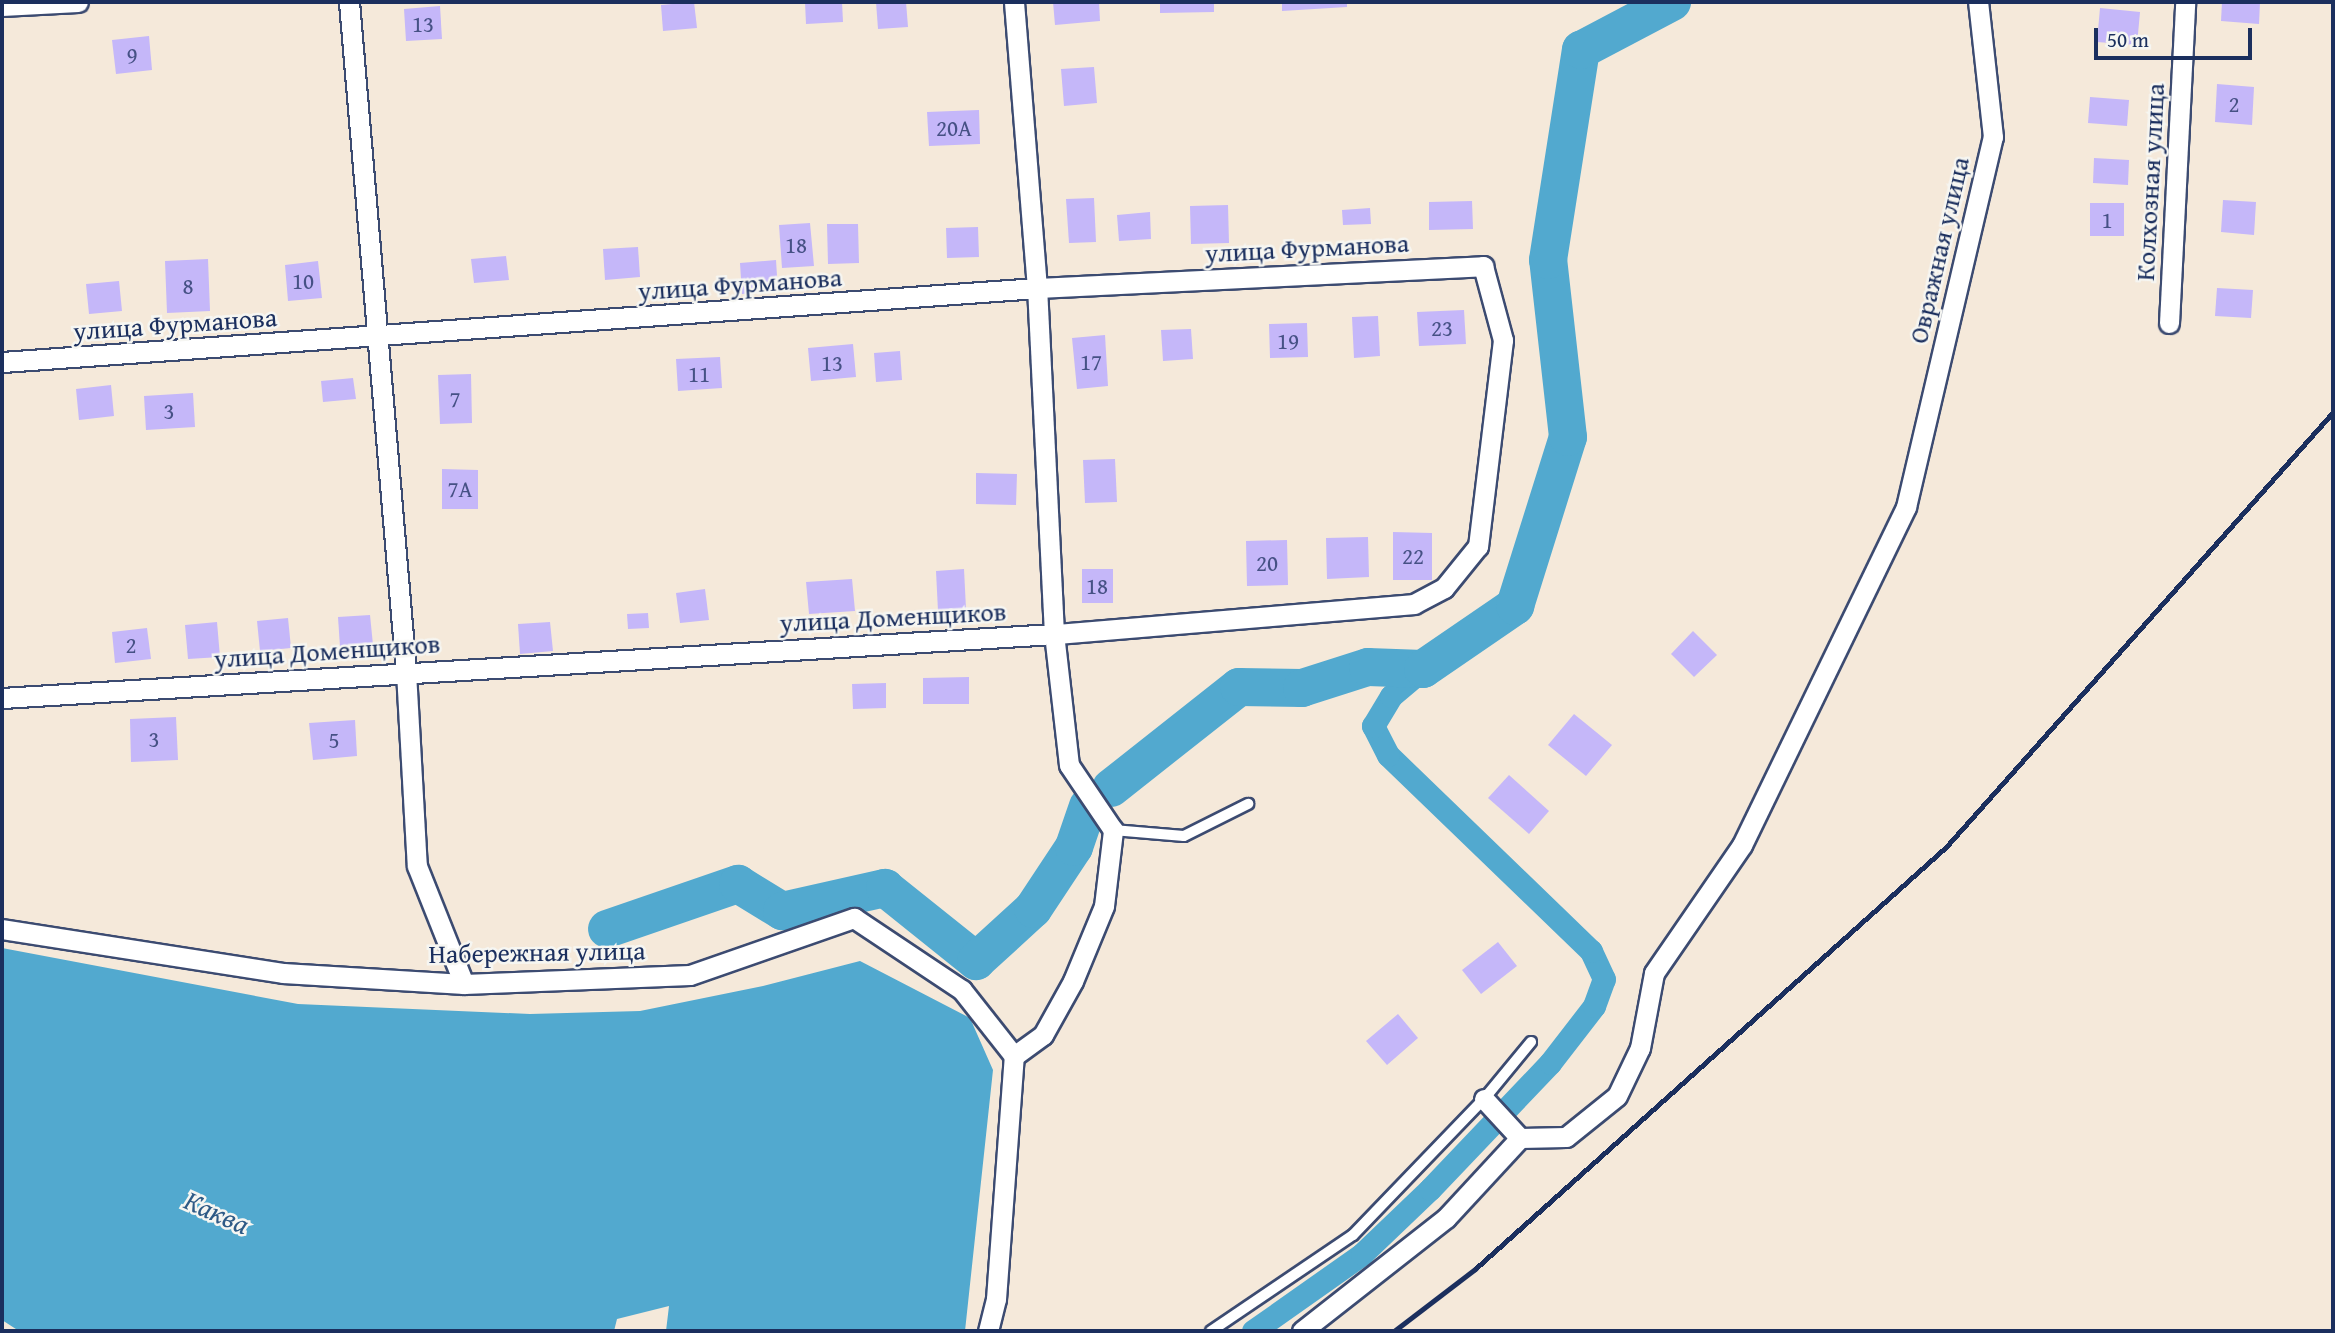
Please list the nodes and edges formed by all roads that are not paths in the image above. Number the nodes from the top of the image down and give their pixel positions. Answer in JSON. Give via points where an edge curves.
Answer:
{"nodes":[{"id":1,"x":78,"y":2,"type":"edge"},
{"id":2,"x":349,"y":2,"type":"edge"},
{"id":3,"x":1014,"y":2,"type":"edge"},
{"id":4,"x":1978,"y":2,"type":"edge"},
{"id":5,"x":2185,"y":2,"type":"edge"},
{"id":6,"x":2,"y":6,"type":"edge"},
{"id":7,"x":1483,"y":266,"type":"joint"},
{"id":8,"x":1037,"y":288,"type":"junction"},
{"id":9,"x":2169,"y":323,"type":"dead end"},
{"id":10,"x":379,"y":337,"type":"junction"},
{"id":11,"x":2,"y":362,"type":"edge"},
{"id":12,"x":1054,"y":634,"type":"junction"},
{"id":13,"x":406,"y":672,"type":"junction"},
{"id":14,"x":2,"y":698,"type":"edge"},
{"id":15,"x":1248,"y":804,"type":"dead end"},
{"id":16,"x":1113,"y":830,"type":"junction"},
{"id":17,"x":2,"y":929,"type":"edge"},
{"id":18,"x":464,"y":984,"type":"junction"},
{"id":19,"x":1531,"y":1042,"type":"dead end"},
{"id":20,"x":1014,"y":1056,"type":"junction"},
{"id":21,"x":1484,"y":1099,"type":"junction"},
{"id":22,"x":1520,"y":1138,"type":"junction"},
{"id":23,"x":988,"y":1331,"type":"edge"},
{"id":24,"x":1212,"y":1331,"type":"edge"},
{"id":25,"x":1302,"y":1331,"type":"edge"}],
"edges":[{"from":1,"to":6,"type":"street"},
{"from":2,"to":10,"type":"street"},
{"from":3,"to":8,"type":"street"},
{"from":4,"to":22,"type":"street","name":"Овражная улица","via":[[1993,137],[1906,507],[1742,845],[1654,973],[1640,1048],[1617,1096],[1566,1137]]},
{"from":5,"to":9,"type":"street","name":"Колхозная улица"},
{"from":7,"to":8,"type":"street","name":"улица Фурманова"},
{"from":7,"to":12,"type":"street","name":"улица Доменщиков","via":[[1503,341],[1500,386],[1478,546],[1444,588],[1430,599],[1396,608]]},
{"from":8,"to":10,"type":"street","name":"улица Фурманова"},
{"from":8,"to":12,"type":"street"},
{"from":10,"to":11,"type":"street","name":"улица Фурманова"},
{"from":10,"to":13,"type":"street"},
{"from":12,"to":13,"type":"street","name":"улица Доменщиков"},
{"from":12,"to":16,"type":"street","via":[[1069,765]]},
{"from":13,"to":14,"type":"street","name":"улица Доменщиков"},
{"from":13,"to":18,"type":"street","via":[[417,866]]},
{"from":15,"to":16,"type":"lane","via":[[1184,836]]},
{"from":16,"to":20,"type":"street","via":[[1104,906],[1073,981],[1043,1035]]},
{"from":17,"to":18,"type":"street","name":"Набережная улица","via":[[283,973]]},
{"from":18,"to":20,"type":"street","name":"Набережная улица","via":[[690,975],[854,918],[962,990]]},
{"from":19,"to":21,"type":"lane"},
{"from":20,"to":23,"type":"street","via":[[996,1299]]},
{"from":21,"to":22,"type":"street"},
{"from":21,"to":24,"type":"lane","via":[[1353,1235]]},
{"from":22,"to":25,"type":"street","via":[[1446,1218]]}]}
